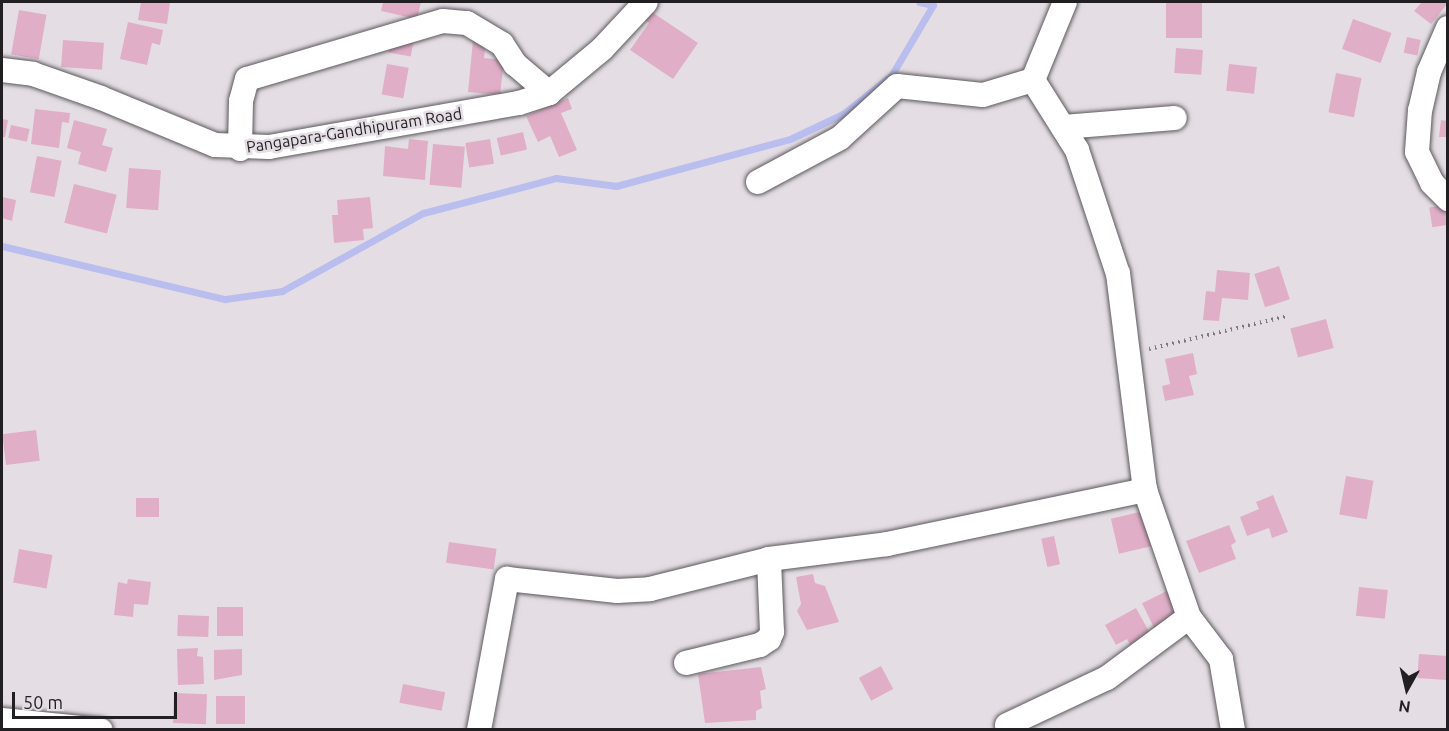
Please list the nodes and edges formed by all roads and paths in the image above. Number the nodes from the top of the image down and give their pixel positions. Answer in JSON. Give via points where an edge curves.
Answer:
{"nodes":[{"id":1,"x":646,"y":2,"type":"edge"},
{"id":2,"x":1065,"y":2,"type":"edge"},
{"id":3,"x":1448,"y":28,"type":"edge"},
{"id":4,"x":2,"y":70,"type":"edge"},
{"id":5,"x":1033,"y":80,"type":"junction"},
{"id":6,"x":549,"y":93,"type":"junction"},
{"id":7,"x":1174,"y":118,"type":"dead end"},
{"id":8,"x":1062,"y":127,"type":"junction"},
{"id":9,"x":240,"y":149,"type":"junction"},
{"id":10,"x":758,"y":182,"type":"dead end"},
{"id":11,"x":1448,"y":199,"type":"edge"},
{"id":12,"x":1287,"y":316,"type":"dead end"},
{"id":13,"x":1128,"y":354,"type":"junction"},
{"id":14,"x":1145,"y":490,"type":"junction"},
{"id":15,"x":769,"y":559,"type":"junction"},
{"id":16,"x":1189,"y":617,"type":"junction"},
{"id":17,"x":686,"y":663,"type":"dead end"},
{"id":18,"x":2,"y":720,"type":"edge"},
{"id":19,"x":1007,"y":725,"type":"dead end"},
{"id":20,"x":100,"y":729,"type":"edge"},
{"id":21,"x":479,"y":729,"type":"edge"},
{"id":22,"x":1233,"y":729,"type":"edge"}],
"edges":[{"from":1,"to":6,"type":"street","name":"Pangapara-Gandhipuram Road","via":[[617,35]]},
{"from":2,"to":5,"type":"street"},
{"from":3,"to":11,"type":"street","via":[[1429,72],[1420,110],[1417,152],[1432,183]]},
{"from":4,"to":9,"type":"street","name":"Pangapara-Gandhipuram Road","via":[[33,74],[215,145]]},
{"from":5,"to":8,"type":"street"},
{"from":5,"to":10,"type":"street","via":[[983,95],[897,86],[840,138]]},
{"from":6,"to":9,"type":"street","name":"Pangapara-Gandhipuram Road","via":[[519,104]]},
{"from":6,"to":9,"type":"street","via":[[515,64],[493,38],[466,23],[443,21],[247,79],[241,101]]},
{"from":7,"to":8,"type":"street"},
{"from":8,"to":13,"type":"street","via":[[1077,150],[1118,274]]},
{"from":12,"to":13,"type":"path"},
{"from":13,"to":14,"type":"street"},
{"from":14,"to":15,"type":"street","via":[[887,544]]},
{"from":14,"to":16,"type":"street"},
{"from":15,"to":17,"type":"street","via":[[772,632],[768,639],[760,645]]},
{"from":15,"to":21,"type":"street","via":[[650,589],[617,591],[507,579]]},
{"from":16,"to":19,"type":"street","via":[[1107,678]]},
{"from":16,"to":22,"type":"street","via":[[1221,659]]},
{"from":18,"to":20,"type":"street"}]}
